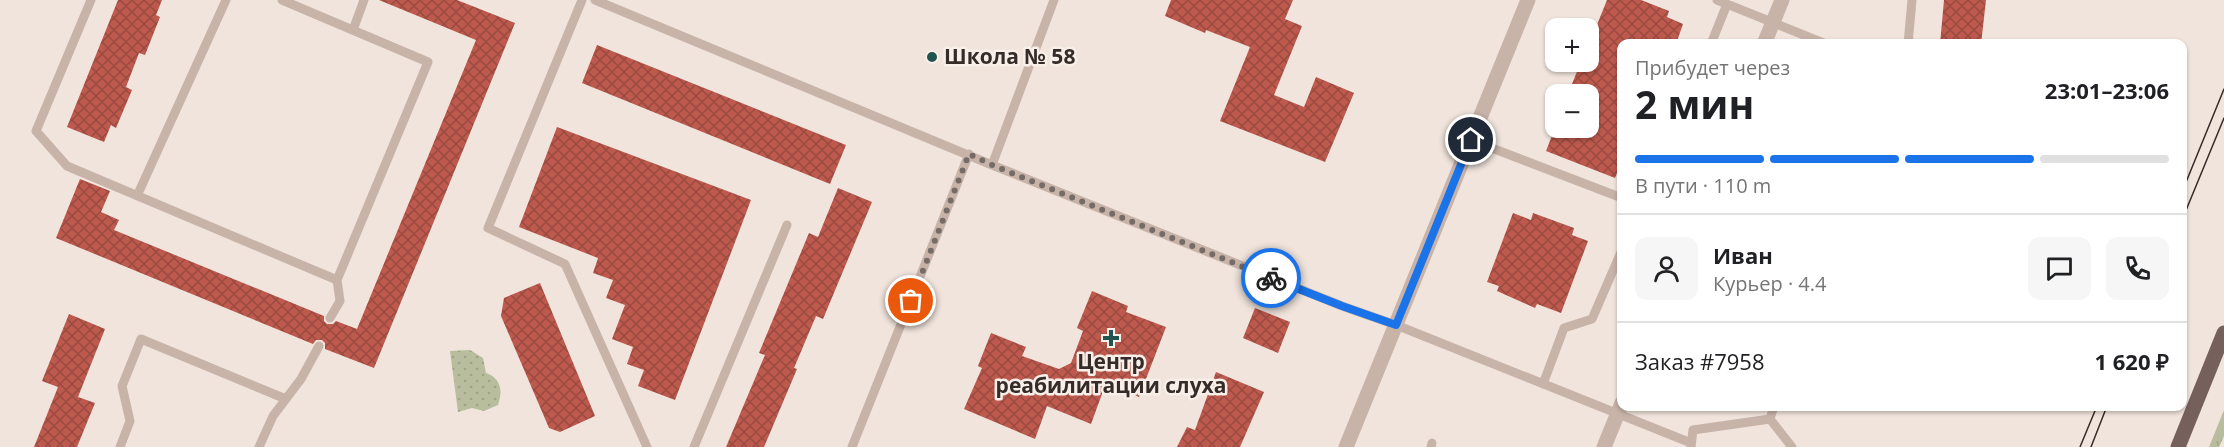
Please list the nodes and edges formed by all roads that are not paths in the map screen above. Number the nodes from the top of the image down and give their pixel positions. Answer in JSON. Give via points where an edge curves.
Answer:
{"nodes":[{"id":1,"x":91,"y":0,"type":"edge"},
{"id":2,"x":226,"y":0,"type":"edge"},
{"id":3,"x":282,"y":0,"type":"edge"},
{"id":4,"x":364,"y":0,"type":"edge"},
{"id":5,"x":582,"y":0,"type":"edge"},
{"id":6,"x":595,"y":0,"type":"edge"},
{"id":7,"x":1054,"y":0,"type":"edge"},
{"id":8,"x":1528,"y":0,"type":"edge"},
{"id":9,"x":1717,"y":0,"type":"edge"},
{"id":10,"x":1782,"y":0,"type":"edge"},
{"id":11,"x":1912,"y":0,"type":"edge"},
{"id":12,"x":1727,"y":4,"type":"junction"},
{"id":13,"x":1773,"y":22,"type":"junction"},
{"id":14,"x":353,"y":30,"type":"junction"},
{"id":15,"x":1713,"y":39,"type":"edge"},
{"id":16,"x":1766,"y":39,"type":"edge"},
{"id":17,"x":1814,"y":39,"type":"edge"},
{"id":18,"x":1908,"y":39,"type":"edge"},
{"id":19,"x":1471,"y":140,"type":"junction"},
{"id":20,"x":969,"y":154,"type":"junction"},
{"id":21,"x":992,"y":165,"type":"junction"},
{"id":22,"x":137,"y":196,"type":"junction"},
{"id":23,"x":1617,"y":196,"type":"edge"},
{"id":24,"x":788,"y":225,"type":"dead end"},
{"id":25,"x":1617,"y":262,"type":"edge"},
{"id":26,"x":337,"y":280,"type":"junction"},
{"id":27,"x":330,"y":318,"type":"dead end"},
{"id":28,"x":1396,"y":325,"type":"junction"},
{"id":29,"x":2224,"y":333,"type":"edge"},
{"id":30,"x":320,"y":346,"type":"dead end"},
{"id":31,"x":1543,"y":384,"type":"junction"},
{"id":32,"x":286,"y":399,"type":"junction"},
{"id":33,"x":1617,"y":408,"type":"edge"},
{"id":34,"x":1618,"y":411,"type":"edge"},
{"id":35,"x":1623,"y":411,"type":"edge"},
{"id":36,"x":1772,"y":411,"type":"edge"},
{"id":37,"x":1770,"y":419,"type":"junction"},
{"id":38,"x":1691,"y":445,"type":"edge"},
{"id":39,"x":120,"y":447,"type":"edge"},
{"id":40,"x":259,"y":447,"type":"edge"},
{"id":41,"x":647,"y":447,"type":"edge"},
{"id":42,"x":694,"y":447,"type":"edge"},
{"id":43,"x":852,"y":447,"type":"edge"},
{"id":44,"x":1346,"y":447,"type":"edge"},
{"id":45,"x":1604,"y":447,"type":"edge"},
{"id":46,"x":1792,"y":447,"type":"edge"},
{"id":47,"x":2178,"y":447,"type":"edge"}],
"edges":[{"from":1,"to":22,"type":"lane","via":[[36,131],[67,166]]},
{"from":2,"to":22,"type":"lane"},
{"from":3,"to":14,"type":"lane"},
{"from":4,"to":14,"type":"lane"},
{"from":5,"to":41,"type":"lane","via":[[488,228],[565,264]]},
{"from":6,"to":20,"type":"lane"},
{"from":7,"to":21,"type":"lane"},
{"from":8,"to":19,"type":"street"},
{"from":9,"to":12,"type":"lane"},
{"from":10,"to":13,"type":"street"},
{"from":11,"to":18,"type":"lane"},
{"from":12,"to":13,"type":"lane"},
{"from":12,"to":15,"type":"lane"},
{"from":13,"to":16,"type":"street"},
{"from":13,"to":17,"type":"lane"},
{"from":14,"to":26,"type":"lane","via":[[428,62]]},
{"from":19,"to":23,"type":"lane"},
{"from":19,"to":28,"type":"street"},
{"from":20,"to":21,"type":"lane"},
{"from":20,"to":43,"type":"lane"},
{"from":21,"to":28,"type":"lane"},
{"from":22,"to":26,"type":"lane"},
{"from":24,"to":42,"type":"lane"},
{"from":25,"to":31,"type":"lane","via":[[1592,319],[1564,328]]},
{"from":26,"to":27,"type":"lane","via":[[340,301]]},
{"from":28,"to":31,"type":"lane"},
{"from":28,"to":44,"type":"street"},
{"from":29,"to":47,"type":"main road"},
{"from":30,"to":32,"type":"lane"},
{"from":31,"to":33,"type":"lane"},
{"from":32,"to":39,"type":"lane","via":[[141,339],[122,386],[130,422]]},
{"from":32,"to":40,"type":"lane"},
{"from":34,"to":45,"type":"street"},
{"from":35,"to":38,"type":"lane"},
{"from":36,"to":37,"type":"lane"},
{"from":37,"to":38,"type":"lane","via":[[1693,430]]},
{"from":37,"to":46,"type":"lane"}]}
